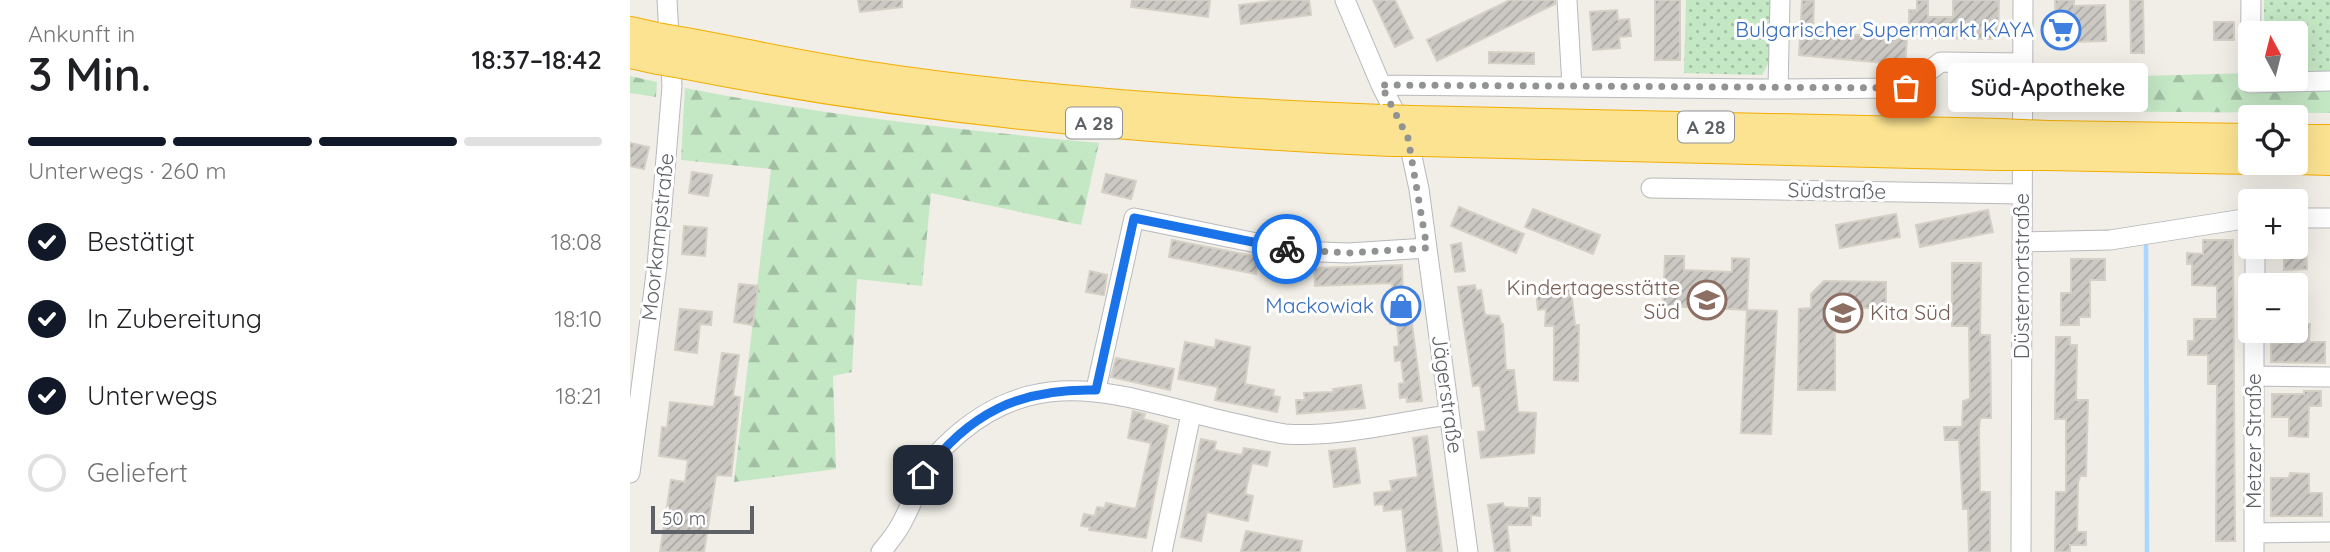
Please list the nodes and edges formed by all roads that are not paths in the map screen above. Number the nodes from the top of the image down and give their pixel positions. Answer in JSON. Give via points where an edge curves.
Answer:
{"nodes":[{"id":1,"x":667,"y":0,"type":"edge"},
{"id":2,"x":1345,"y":0,"type":"edge"},
{"id":3,"x":1567,"y":0,"type":"edge"},
{"id":4,"x":1780,"y":0,"type":"edge"},
{"id":5,"x":2023,"y":0,"type":"edge"},
{"id":6,"x":2251,"y":0,"type":"edge"},
{"id":7,"x":649,"y":42,"type":"edge"},
{"id":8,"x":630,"y":54,"type":"edge"},
{"id":9,"x":2023,"y":62,"type":"junction"},
{"id":10,"x":2330,"y":81,"type":"edge"},
{"id":11,"x":1381,"y":85,"type":"junction"},
{"id":12,"x":1572,"y":86,"type":"junction"},
{"id":13,"x":1778,"y":89,"type":"junction"},
{"id":14,"x":2238,"y":138,"type":"edge"},
{"id":15,"x":2308,"y":139,"type":"edge"},
{"id":16,"x":2330,"y":139,"type":"edge"},
{"id":17,"x":2048,"y":146,"type":"junction"},
{"id":18,"x":2238,"y":159,"type":"edge"},
{"id":19,"x":2308,"y":160,"type":"edge"},
{"id":20,"x":2330,"y":161,"type":"edge"},
{"id":21,"x":1651,"y":188,"type":"dead end"},
{"id":22,"x":2022,"y":194,"type":"junction"},
{"id":23,"x":2308,"y":218,"type":"edge"},
{"id":24,"x":2330,"y":218,"type":"edge"},
{"id":25,"x":2238,"y":220,"type":"edge"},
{"id":26,"x":2022,"y":242,"type":"junction"},
{"id":27,"x":1427,"y":248,"type":"junction"},
{"id":28,"x":2255,"y":343,"type":"edge"},
{"id":29,"x":2254,"y":376,"type":"junction"},
{"id":30,"x":2330,"y":377,"type":"edge"},
{"id":31,"x":1096,"y":390,"type":"junction"},
{"id":32,"x":1191,"y":414,"type":"junction"},
{"id":33,"x":1449,"y":415,"type":"junction"},
{"id":34,"x":630,"y":473,"type":"edge"},
{"id":35,"x":2330,"y":532,"type":"edge"},
{"id":36,"x":2254,"y":542,"type":"edge"},
{"id":37,"x":881,"y":552,"type":"edge"},
{"id":38,"x":1162,"y":552,"type":"edge"},
{"id":39,"x":1468,"y":552,"type":"edge"},
{"id":40,"x":2021,"y":552,"type":"edge"}],
"edges":[{"from":1,"to":34,"type":"street","name":"Moorkampstraße","via":[[672,86],[657,266]]},
{"from":2,"to":11,"type":"street","name":"Jägerstraße"},
{"from":3,"to":12,"type":"street"},
{"from":4,"to":13,"type":"street"},
{"from":5,"to":9,"type":"street","name":"Düsternortstraße"},
{"from":6,"to":10,"type":"street","via":[[2250,83]]},
{"from":7,"to":8,"type":"highway","number":"A 28"},
{"from":7,"to":17,"type":"highway","number":"A 28","bridge":true,"via":[[799,86],[998,114],[1161,129]]},
{"from":9,"to":13,"type":"street","via":[[1941,62],[1906,88]]},
{"from":9,"to":22,"type":"street","name":"Düsternortstraße"},
{"from":11,"to":12,"type":"street"},
{"from":11,"to":27,"type":"street","name":"Jägerstraße","via":[[1408,138]]},
{"from":12,"to":13,"type":"street"},
{"from":14,"to":17,"type":"highway","number":"A 28"},
{"from":15,"to":16,"type":"highway"},
{"from":17,"to":18,"type":"highway","number":"A 28"},
{"from":19,"to":20,"type":"highway"},
{"from":21,"to":22,"type":"street","name":"Südstraße"},
{"from":22,"to":26,"type":"street","name":"Düsternortstraße"},
{"from":23,"to":24,"type":"street"},
{"from":25,"to":26,"type":"street","via":[[2110,240]]},
{"from":26,"to":40,"type":"street","name":"Düsternortstraße"},
{"from":27,"to":31,"type":"street","via":[[1296,251],[1134,218]]},
{"from":27,"to":33,"type":"street","name":"Jägerstraße"},
{"from":28,"to":29,"type":"street","name":"Metzer Straße"},
{"from":29,"to":30,"type":"street"},
{"from":29,"to":36,"type":"street","name":"Metzer Straße"},
{"from":31,"to":32,"type":"street"},
{"from":31,"to":37,"type":"street","via":[[1057,389],[1022,396],[968,426],[942,449],[923,475],[900,526]]},
{"from":32,"to":33,"type":"street","via":[[1284,434]]},
{"from":32,"to":38,"type":"street"},
{"from":33,"to":39,"type":"street","name":"Jägerstraße"},
{"from":35,"to":36,"type":"street"}]}
